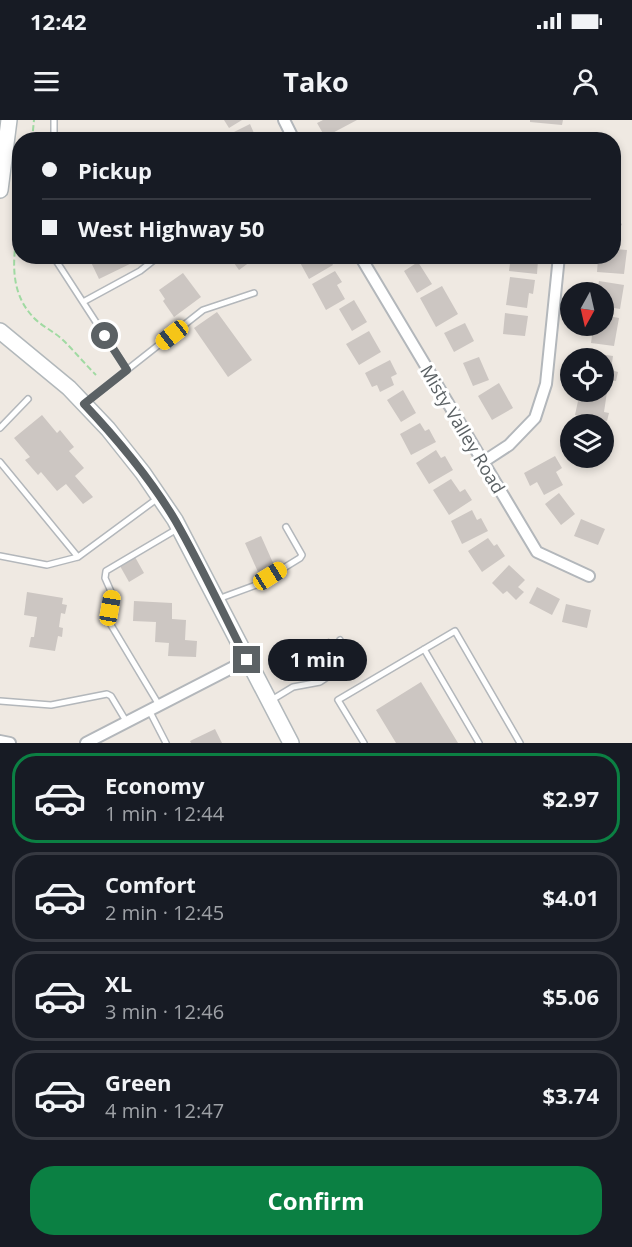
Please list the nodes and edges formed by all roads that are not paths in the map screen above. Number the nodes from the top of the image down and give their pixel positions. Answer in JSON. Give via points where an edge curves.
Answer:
{"nodes":[{"id":1,"x":9,"y":120,"type":"edge"},
{"id":2,"x":0,"y":190,"type":"edge"},
{"id":3,"x":58,"y":264,"type":"edge"},
{"id":4,"x":149,"y":264,"type":"edge"},
{"id":5,"x":365,"y":264,"type":"edge"},
{"id":6,"x":558,"y":264,"type":"edge"},
{"id":7,"x":254,"y":293,"type":"dead end"},
{"id":8,"x":82,"y":302,"type":"junction"},
{"id":9,"x":0,"y":331,"type":"edge"},
{"id":10,"x":127,"y":370,"type":"junction"},
{"id":11,"x":28,"y":399,"type":"dead end"},
{"id":12,"x":84,"y":404,"type":"junction"},
{"id":13,"x":0,"y":428,"type":"edge"},
{"id":14,"x":0,"y":462,"type":"edge"},
{"id":15,"x":483,"y":462,"type":"junction"},
{"id":16,"x":159,"y":497,"type":"junction"},
{"id":17,"x":286,"y":527,"type":"dead end"},
{"id":18,"x":179,"y":528,"type":"junction"},
{"id":19,"x":0,"y":556,"type":"edge"},
{"id":20,"x":78,"y":557,"type":"junction"},
{"id":21,"x":589,"y":576,"type":"dead end"},
{"id":22,"x":216,"y":600,"type":"junction"},
{"id":23,"x":340,"y":640,"type":"dead end"},
{"id":24,"x":424,"y":649,"type":"junction"},
{"id":25,"x":247,"y":660,"type":"junction"},
{"id":26,"x":0,"y":701,"type":"edge"},
{"id":27,"x":269,"y":702,"type":"junction"},
{"id":28,"x":154,"y":707,"type":"junction"},
{"id":29,"x":126,"y":721,"type":"junction"},
{"id":30,"x":0,"y":741,"type":"edge"},
{"id":31,"x":10,"y":743,"type":"edge"},
{"id":32,"x":86,"y":743,"type":"edge"},
{"id":33,"x":166,"y":743,"type":"edge"},
{"id":34,"x":291,"y":743,"type":"edge"},
{"id":35,"x":364,"y":743,"type":"edge"},
{"id":36,"x":479,"y":743,"type":"edge"},
{"id":37,"x":520,"y":743,"type":"edge"}],
"edges":[{"from":1,"to":2,"type":"main road"},
{"from":3,"to":8,"type":"lane"},
{"from":4,"to":8,"type":"lane"},
{"from":5,"to":15,"type":"street","name":"Misty Valley Road"},
{"from":6,"to":15,"type":"street","via":[[546,384],[535,418],[509,444]]},
{"from":7,"to":10,"type":"lane","via":[[203,310]]},
{"from":8,"to":10,"type":"lane"},
{"from":9,"to":12,"type":"main road"},
{"from":10,"to":12,"type":"lane"},
{"from":11,"to":13,"type":"lane"},
{"from":12,"to":16,"type":"main road"},
{"from":14,"to":20,"type":"lane"},
{"from":15,"to":21,"type":"street","name":"Misty Valley Road","via":[[537,552]]},
{"from":16,"to":18,"type":"main road"},
{"from":16,"to":20,"type":"lane"},
{"from":17,"to":22,"type":"lane","via":[[302,555],[300,558],[256,585]]},
{"from":18,"to":22,"type":"main road"},
{"from":18,"to":28,"type":"lane","via":[[106,571],[105,578],[112,596],[108,620]]},
{"from":19,"to":20,"type":"lane","via":[[47,565]]},
{"from":22,"to":25,"type":"main road"},
{"from":23,"to":27,"type":"lane","via":[[350,656],[346,665],[320,682],[293,687]]},
{"from":24,"to":35,"type":"lane","via":[[338,700]]},
{"from":24,"to":36,"type":"lane"},
{"from":24,"to":37,"type":"lane","via":[[455,631]]},
{"from":25,"to":27,"type":"main road"},
{"from":25,"to":28,"type":"street"},
{"from":26,"to":29,"type":"lane","via":[[51,705],[102,693],[111,696]]},
{"from":27,"to":34,"type":"main road"},
{"from":28,"to":29,"type":"street"},
{"from":28,"to":33,"type":"lane"},
{"from":29,"to":32,"type":"street"},
{"from":30,"to":31,"type":"street"}]}
